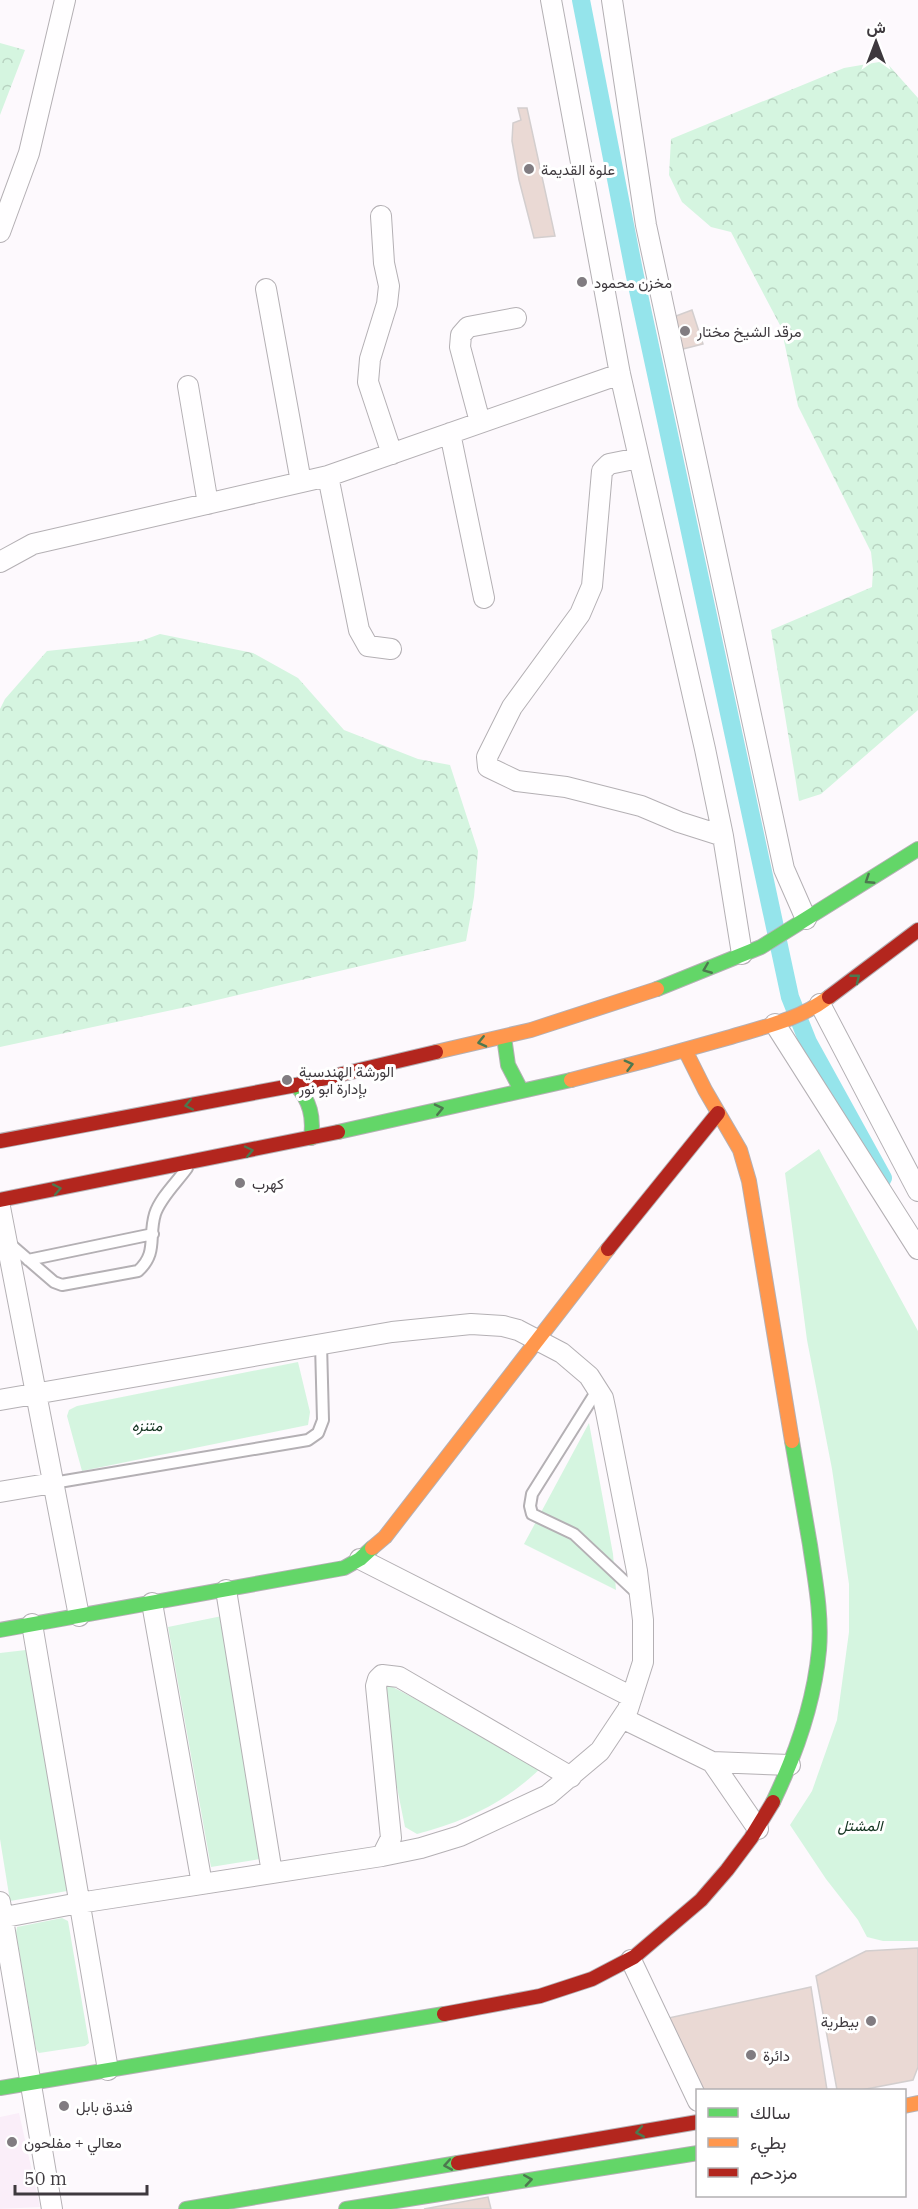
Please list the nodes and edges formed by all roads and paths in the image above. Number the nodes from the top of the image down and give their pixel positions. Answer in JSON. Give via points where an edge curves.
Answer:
{"nodes":[{"id":1,"x":65,"y":0,"type":"edge"},
{"id":2,"x":551,"y":0,"type":"edge"},
{"id":3,"x":612,"y":0,"type":"edge"},
{"id":4,"x":381,"y":216,"type":"dead end"},
{"id":5,"x":0,"y":232,"type":"edge"},
{"id":6,"x":266,"y":290,"type":"dead end"},
{"id":7,"x":516,"y":318,"type":"dead end"},
{"id":8,"x":620,"y":374,"type":"junction"},
{"id":9,"x":188,"y":386,"type":"dead end"},
{"id":10,"x":480,"y":422,"type":"junction"},
{"id":11,"x":450,"y":433,"type":"junction"},
{"id":12,"x":392,"y":453,"type":"junction"},
{"id":13,"x":639,"y":458,"type":"junction"},
{"id":14,"x":328,"y":476,"type":"junction"},
{"id":15,"x":301,"y":482,"type":"junction"},
{"id":16,"x":208,"y":504,"type":"junction"},
{"id":17,"x":0,"y":562,"type":"edge"},
{"id":18,"x":484,"y":598,"type":"dead end"},
{"id":19,"x":391,"y":650,"type":"dead end"},
{"id":20,"x":723,"y":836,"type":"junction"},
{"id":21,"x":918,"y":849,"type":"edge"},
{"id":22,"x":806,"y":919,"type":"junction"},
{"id":23,"x":918,"y":930,"type":"edge"},
{"id":24,"x":742,"y":954,"type":"junction"},
{"id":25,"x":814,"y":1008,"type":"junction"},
{"id":26,"x":778,"y":1023,"type":"junction"},
{"id":27,"x":504,"y":1037,"type":"junction"},
{"id":28,"x":685,"y":1050,"type":"junction"},
{"id":29,"x":296,"y":1085,"type":"junction"},
{"id":30,"x":521,"y":1090,"type":"junction"},
{"id":31,"x":718,"y":1113,"type":"junction"},
{"id":32,"x":311,"y":1138,"type":"junction"},
{"id":33,"x":0,"y":1141,"type":"edge"},
{"id":34,"x":190,"y":1164,"type":"junction"},
{"id":35,"x":918,"y":1191,"type":"edge"},
{"id":36,"x":0,"y":1200,"type":"edge"},
{"id":37,"x":0,"y":1207,"type":"edge"},
{"id":38,"x":153,"y":1234,"type":"junction"},
{"id":39,"x":7,"y":1241,"type":"junction"},
{"id":40,"x":918,"y":1249,"type":"edge"},
{"id":41,"x":27,"y":1260,"type":"junction"},
{"id":42,"x":538,"y":1340,"type":"junction"},
{"id":43,"x":321,"y":1344,"type":"junction"},
{"id":44,"x":598,"y":1389,"type":"junction"},
{"id":45,"x":36,"y":1393,"type":"junction"},
{"id":46,"x":0,"y":1400,"type":"edge"},
{"id":47,"x":53,"y":1483,"type":"junction"},
{"id":48,"x":0,"y":1492,"type":"edge"},
{"id":49,"x":360,"y":1559,"type":"junction"},
{"id":50,"x":226,"y":1590,"type":"junction"},
{"id":51,"x":640,"y":1596,"type":"junction"},
{"id":52,"x":152,"y":1603,"type":"junction"},
{"id":53,"x":79,"y":1616,"type":"junction"},
{"id":54,"x":32,"y":1624,"type":"junction"},
{"id":55,"x":0,"y":1630,"type":"edge"},
{"id":56,"x":632,"y":1697,"type":"junction"},
{"id":57,"x":622,"y":1718,"type":"junction"},
{"id":58,"x":712,"y":1762,"type":"junction"},
{"id":59,"x":790,"y":1765,"type":"junction"},
{"id":60,"x":571,"y":1777,"type":"junction"},
{"id":61,"x":758,"y":1829,"type":"junction"},
{"id":62,"x":382,"y":1856,"type":"junction"},
{"id":63,"x":272,"y":1873,"type":"junction"},
{"id":64,"x":202,"y":1884,"type":"junction"},
{"id":65,"x":79,"y":1903,"type":"junction"},
{"id":66,"x":1,"y":1912,"type":"edge"},
{"id":67,"x":631,"y":1960,"type":"junction"},
{"id":68,"x":108,"y":2070,"type":"junction"},
{"id":69,"x":31,"y":2083,"type":"junction"},
{"id":70,"x":0,"y":2088,"type":"edge"},
{"id":71,"x":696,"y":2097,"type":"edge"},
{"id":72,"x":696,"y":2122,"type":"edge"},
{"id":73,"x":696,"y":2153,"type":"edge"},
{"id":74,"x":242,"y":2204,"type":"edge"},
{"id":75,"x":52,"y":2209,"type":"edge"},
{"id":76,"x":186,"y":2209,"type":"edge"},
{"id":77,"x":346,"y":2209,"type":"edge"}],
"edges":[{"from":1,"to":5,"type":"street","via":[[29,153]]},
{"from":2,"to":8,"type":"street"},
{"from":3,"to":22,"type":"street","via":[[646,225],[784,868]]},
{"from":4,"to":12,"type":"street","via":[[389,286],[368,382]]},
{"from":6,"to":15,"type":"street"},
{"from":7,"to":10,"type":"street","via":[[468,327],[461,335],[460,347]]},
{"from":8,"to":10,"type":"street"},
{"from":8,"to":13,"type":"street"},
{"from":9,"to":16,"type":"street"},
{"from":10,"to":11,"type":"street"},
{"from":11,"to":12,"type":"street"},
{"from":11,"to":18,"type":"street"},
{"from":12,"to":14,"type":"street"},
{"from":13,"to":20,"type":"street"},
{"from":13,"to":20,"type":"street","via":[[609,464],[602,471],[592,586],[580,614],[512,707],[487,757],[489,767],[517,781],[641,806]]},
{"from":14,"to":15,"type":"street"},
{"from":14,"to":19,"type":"street","via":[[359,630],[368,646]]},
{"from":15,"to":16,"type":"street"},
{"from":16,"to":17,"type":"street","via":[[33,544]]},
{"from":20,"to":24,"type":"street"},
{"from":21,"to":22,"type":"street","one_way":true},
{"from":22,"to":24,"type":"street"},
{"from":25,"to":23,"type":"street","one_way":true},
{"from":24,"to":27,"type":"street","one_way":true,"via":[[642,995]]},
{"from":25,"to":26,"type":"street"},
{"from":25,"to":35,"type":"street"},
{"from":26,"to":28,"type":"street"},
{"from":26,"to":40,"type":"street"},
{"from":27,"to":29,"type":"street","one_way":true},
{"from":27,"to":30,"type":"street","via":[[509,1071]]},
{"from":30,"to":28,"type":"street","one_way":true},
{"from":28,"to":31,"type":"street"},
{"from":29,"to":32,"type":"street","via":[[310,1104]]},
{"from":29,"to":33,"type":"street","one_way":true},
{"from":32,"to":30,"type":"street","one_way":true},
{"from":31,"to":42,"type":"street"},
{"from":31,"to":59,"type":"street","via":[[740,1150],[749,1181],[819,1600],[819,1650],[812,1698]]},
{"from":34,"to":32,"type":"street","one_way":true},
{"from":36,"to":34,"type":"street","one_way":true},
{"from":34,"to":38,"type":"lane","via":[[159,1204]]},
{"from":37,"to":39,"type":"street"},
{"from":38,"to":41,"type":"lane"},
{"from":38,"to":41,"type":"lane","via":[[151,1255],[138,1272],[62,1285]]},
{"from":39,"to":41,"type":"lane"},
{"from":39,"to":45,"type":"street"},
{"from":42,"to":43,"type":"street","via":[[503,1326],[471,1324]]},
{"from":42,"to":44,"type":"street","via":[[562,1353]]},
{"from":42,"to":49,"type":"street","via":[[385,1537]]},
{"from":43,"to":45,"type":"street"},
{"from":43,"to":47,"type":"lane","via":[[323,1420],[318,1433],[308,1440]]},
{"from":44,"to":51,"type":"street","via":[[606,1412]]},
{"from":44,"to":51,"type":"lane","via":[[532,1494],[530,1506],[532,1514],[573,1534]]},
{"from":45,"to":46,"type":"street"},
{"from":45,"to":47,"type":"street"},
{"from":47,"to":48,"type":"street"},
{"from":47,"to":53,"type":"street"},
{"from":49,"to":50,"type":"street","via":[[344,1568]]},
{"from":49,"to":56,"type":"street"},
{"from":50,"to":52,"type":"street"},
{"from":50,"to":63,"type":"street"},
{"from":51,"to":56,"type":"street","via":[[644,1662]]},
{"from":52,"to":53,"type":"street"},
{"from":52,"to":64,"type":"street"},
{"from":53,"to":54,"type":"street"},
{"from":54,"to":55,"type":"street"},
{"from":54,"to":65,"type":"street"},
{"from":56,"to":57,"type":"street"},
{"from":57,"to":58,"type":"street"},
{"from":57,"to":60,"type":"street","via":[[600,1751]]},
{"from":58,"to":59,"type":"street"},
{"from":58,"to":61,"type":"street"},
{"from":59,"to":61,"type":"street"},
{"from":60,"to":62,"type":"street","via":[[548,1795],[460,1836]]},
{"from":60,"to":62,"type":"street","via":[[399,1677],[382,1675],[376,1686],[391,1838]]},
{"from":61,"to":67,"type":"street","via":[[691,1911]]},
{"from":62,"to":63,"type":"street"},
{"from":63,"to":64,"type":"street"},
{"from":64,"to":65,"type":"street"},
{"from":65,"to":66,"type":"street"},
{"from":65,"to":68,"type":"street"},
{"from":66,"to":69,"type":"street"},
{"from":67,"to":68,"type":"street","via":[[566,1989],[527,2000]]},
{"from":67,"to":71,"type":"street"},
{"from":68,"to":69,"type":"street"},
{"from":69,"to":70,"type":"street"},
{"from":69,"to":75,"type":"street"},
{"from":72,"to":74,"type":"street","one_way":true},
{"from":77,"to":73,"type":"street","one_way":true},
{"from":74,"to":76,"type":"street"}]}
